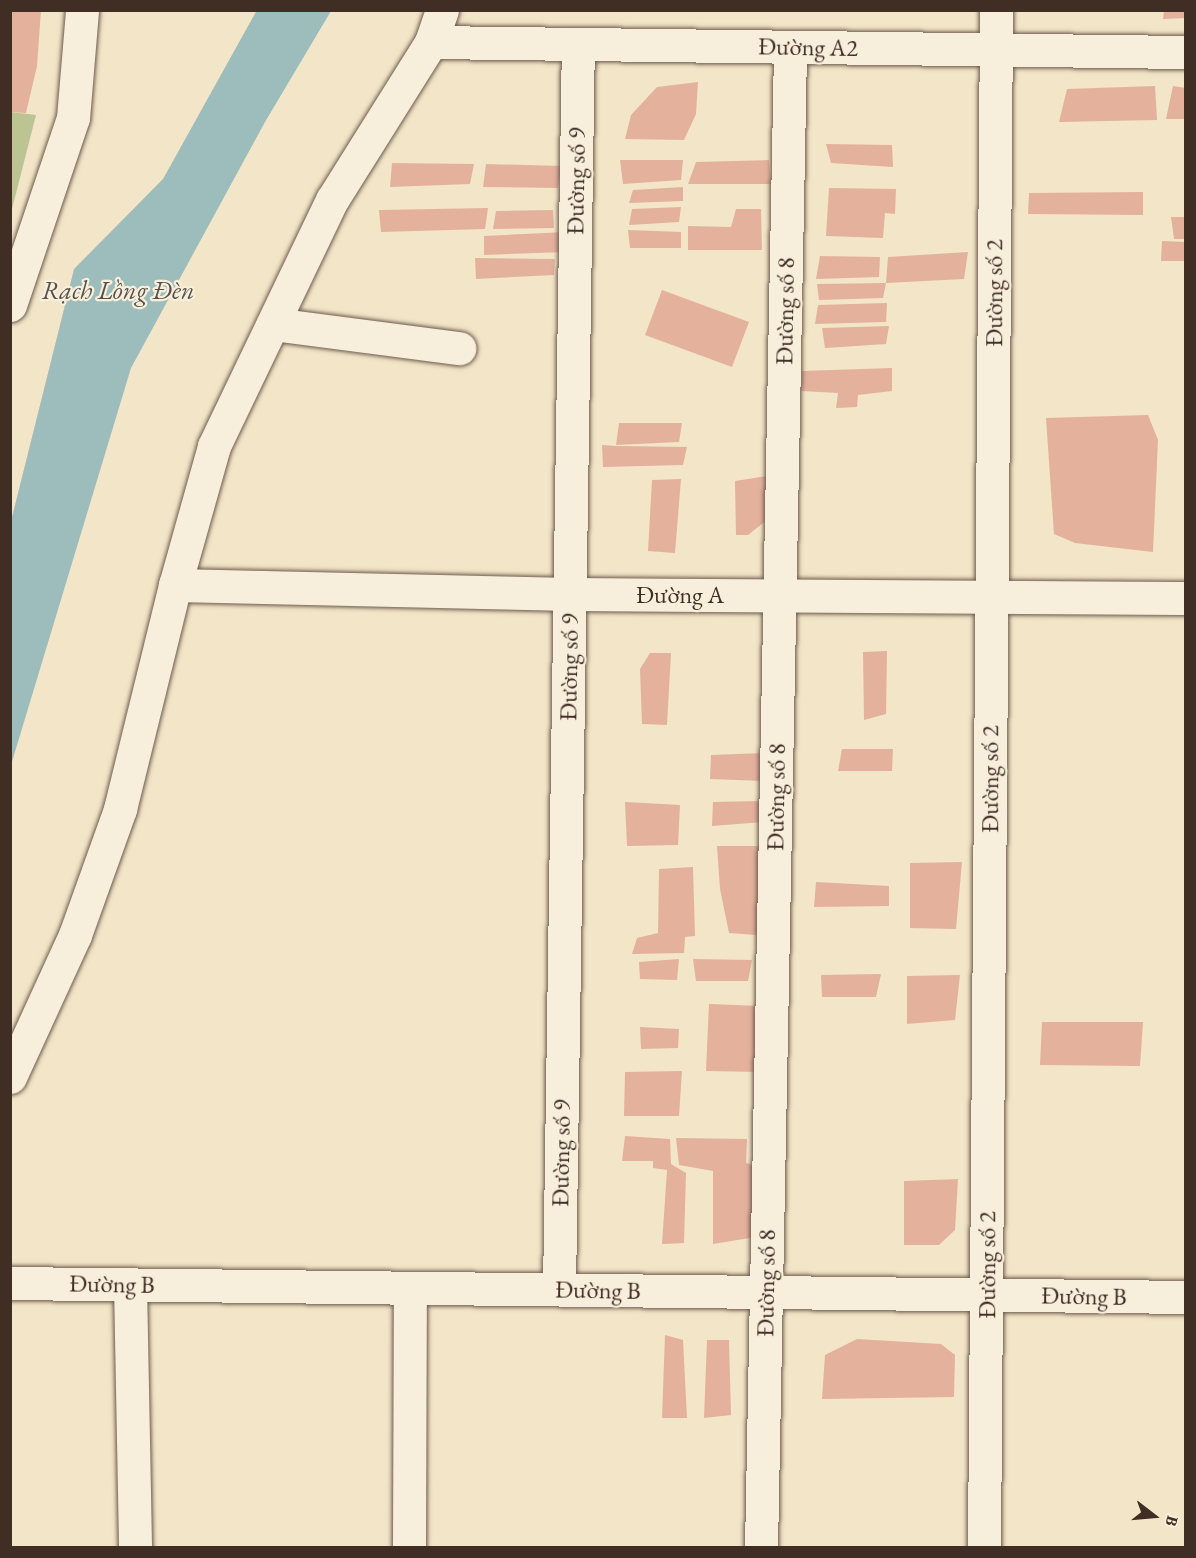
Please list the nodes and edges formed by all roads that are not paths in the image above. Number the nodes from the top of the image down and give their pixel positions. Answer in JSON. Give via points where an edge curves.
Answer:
{"nodes":[{"id":1,"x":82,"y":10,"type":"edge"},
{"id":2,"x":442,"y":10,"type":"edge"},
{"id":3,"x":996,"y":10,"type":"edge"},
{"id":4,"x":431,"y":42,"type":"junction"},
{"id":5,"x":578,"y":44,"type":"junction"},
{"id":6,"x":790,"y":47,"type":"junction"},
{"id":7,"x":996,"y":49,"type":"junction"},
{"id":8,"x":1185,"y":52,"type":"edge"},
{"id":9,"x":10,"y":305,"type":"edge"},
{"id":10,"x":273,"y":324,"type":"junction"},
{"id":11,"x":459,"y":348,"type":"dead end"},
{"id":12,"x":175,"y":585,"type":"junction"},
{"id":13,"x":570,"y":594,"type":"junction"},
{"id":14,"x":780,"y":595,"type":"junction"},
{"id":15,"x":992,"y":597,"type":"junction"},
{"id":16,"x":1185,"y":598,"type":"edge"},
{"id":17,"x":10,"y":1077,"type":"edge"},
{"id":18,"x":10,"y":1282,"type":"edge"},
{"id":19,"x":130,"y":1284,"type":"junction"},
{"id":20,"x":410,"y":1288,"type":"junction"},
{"id":21,"x":559,"y":1289,"type":"junction"},
{"id":22,"x":766,"y":1292,"type":"junction"},
{"id":23,"x":986,"y":1295,"type":"junction"},
{"id":24,"x":1185,"y":1298,"type":"edge"},
{"id":25,"x":135,"y":1548,"type":"edge"},
{"id":26,"x":410,"y":1548,"type":"edge"},
{"id":27,"x":761,"y":1548,"type":"edge"},
{"id":28,"x":984,"y":1548,"type":"edge"}],
"edges":[{"from":1,"to":9,"type":"street","via":[[73,118]]},
{"from":2,"to":4,"type":"street"},
{"from":3,"to":7,"type":"street","name":"Đường số 2"},
{"from":4,"to":5,"type":"street","name":"Đường A2"},
{"from":4,"to":10,"type":"street","via":[[332,200]]},
{"from":5,"to":6,"type":"street","name":"Đường A2"},
{"from":5,"to":13,"type":"street","name":"Đường số 9"},
{"from":6,"to":7,"type":"street","name":"Đường A2"},
{"from":6,"to":14,"type":"street","name":"Đường số 8"},
{"from":7,"to":8,"type":"street","name":"Đường A2"},
{"from":7,"to":15,"type":"street","name":"Đường số 2"},
{"from":10,"to":11,"type":"street"},
{"from":10,"to":12,"type":"street","via":[[214,446]]},
{"from":12,"to":13,"type":"street","name":"Đường A"},
{"from":12,"to":17,"type":"street","via":[[120,809],[75,935]]},
{"from":13,"to":14,"type":"street","name":"Đường A"},
{"from":13,"to":21,"type":"street","name":"Đường số 9"},
{"from":14,"to":15,"type":"street","name":"Đường A"},
{"from":14,"to":22,"type":"street","name":"Đường số 8"},
{"from":15,"to":16,"type":"street","name":"Đường A"},
{"from":15,"to":23,"type":"street","name":"Đường số 2"},
{"from":18,"to":19,"type":"street","name":"Đường B"},
{"from":19,"to":20,"type":"street","name":"Đường B"},
{"from":19,"to":25,"type":"street"},
{"from":20,"to":21,"type":"street","name":"Đường B"},
{"from":20,"to":26,"type":"street"},
{"from":21,"to":22,"type":"street","name":"Đường B"},
{"from":22,"to":23,"type":"street","name":"Đường B"},
{"from":22,"to":27,"type":"street","name":"Đường số 8"},
{"from":23,"to":24,"type":"street","name":"Đường B"},
{"from":23,"to":28,"type":"street","name":"Đường số 2"}]}
